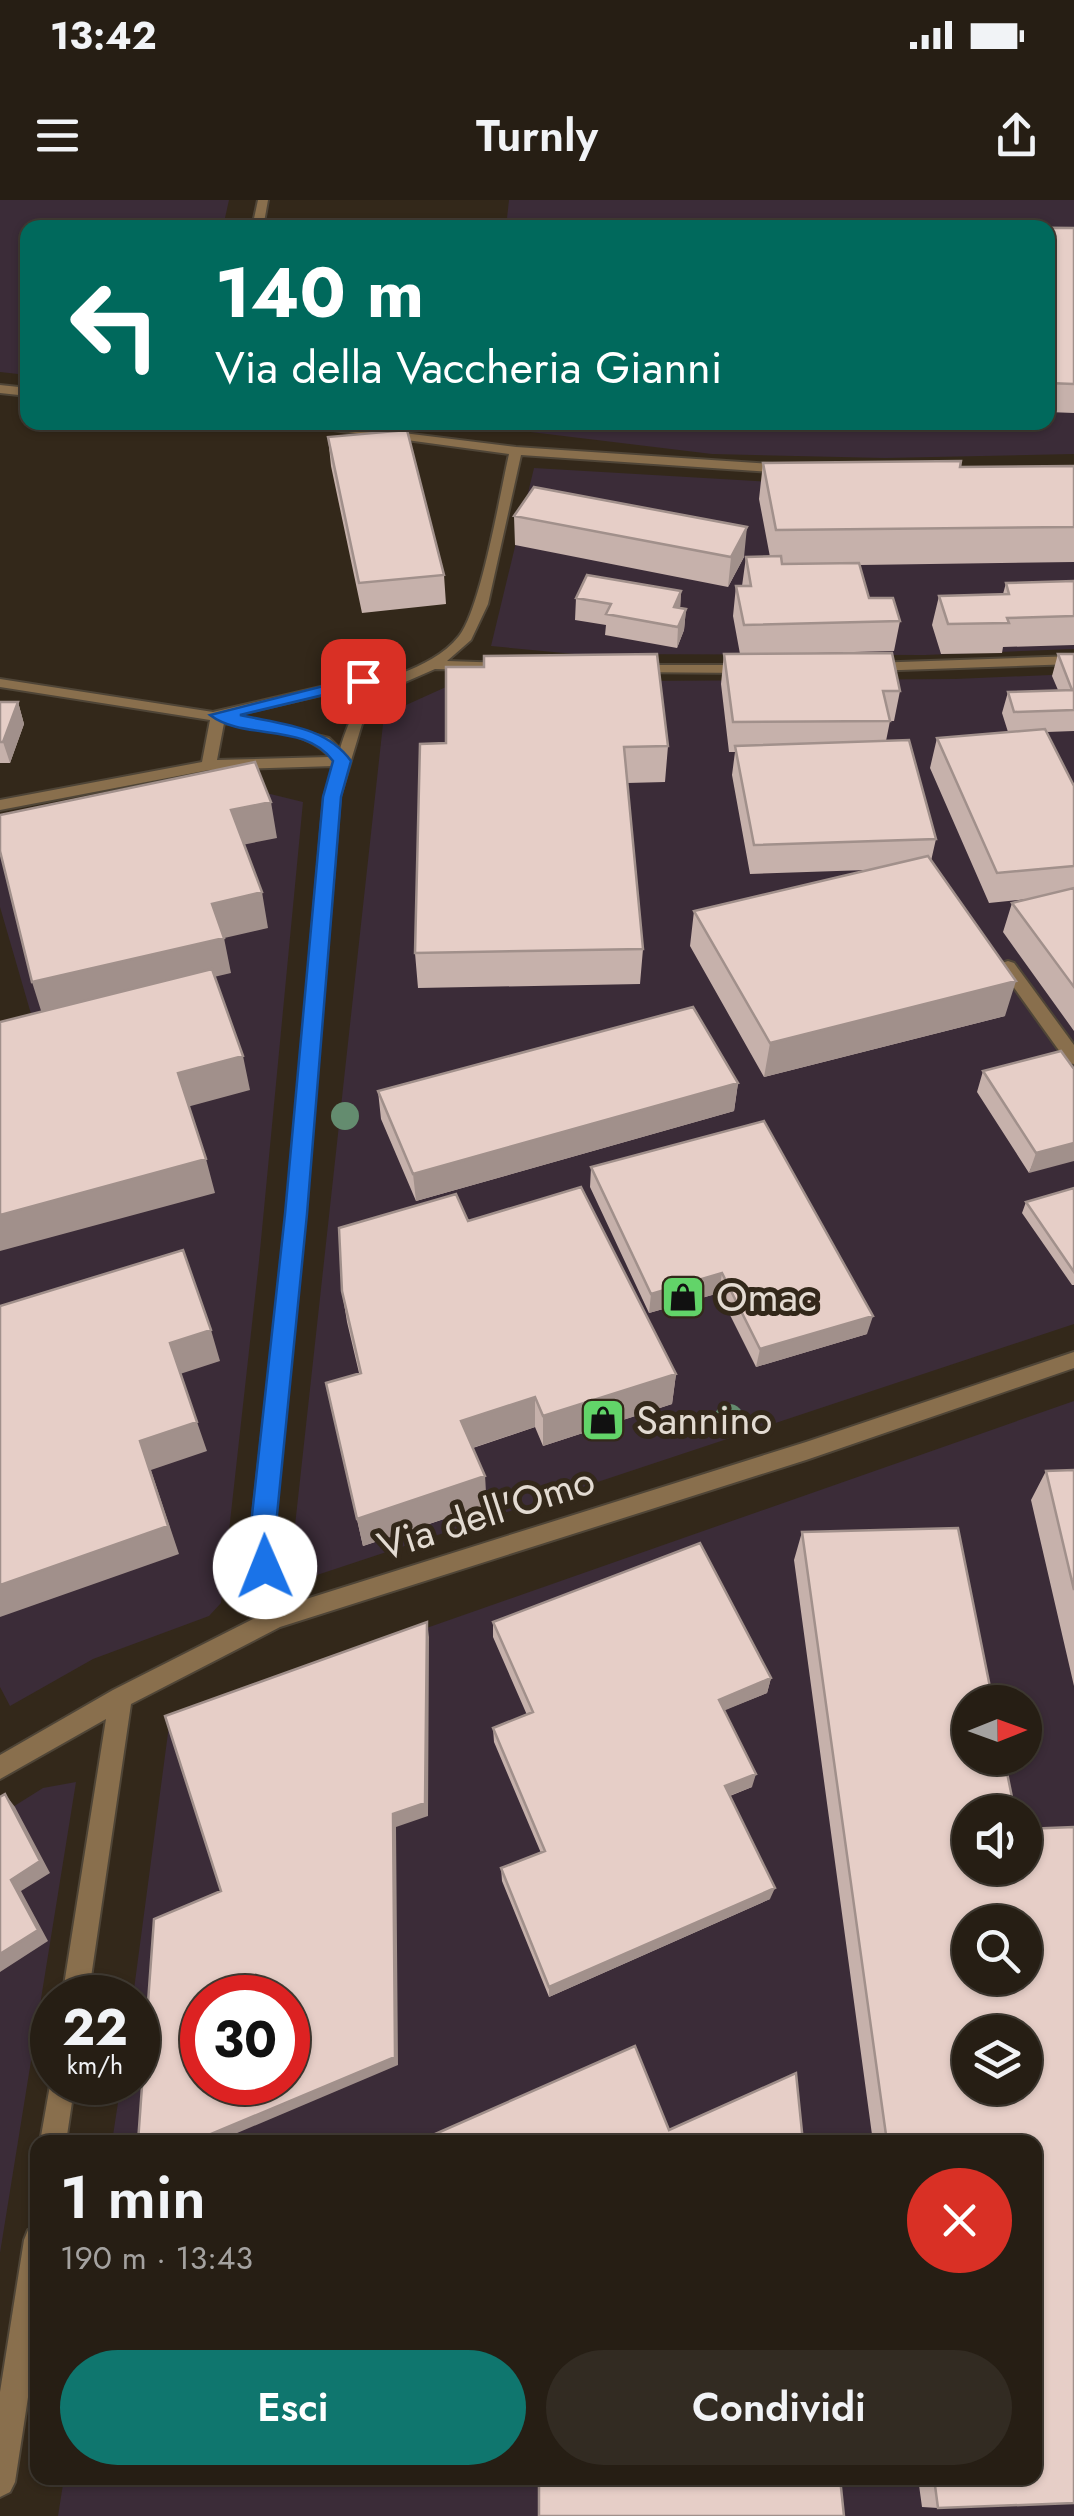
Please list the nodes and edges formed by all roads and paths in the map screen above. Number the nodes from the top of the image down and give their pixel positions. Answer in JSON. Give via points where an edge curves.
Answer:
{"nodes":[{"id":1,"x":346,"y":430,"type":"edge"},
{"id":2,"x":516,"y":451,"type":"junction"},
{"id":3,"x":807,"y":470,"type":"edge"},
{"id":4,"x":1074,"y":660,"type":"edge"},
{"id":5,"x":435,"y":664,"type":"junction"},
{"id":6,"x":859,"y":667,"type":"edge"},
{"id":7,"x":528,"y":668,"type":"edge"},
{"id":8,"x":762,"y":668,"type":"edge"},
{"id":9,"x":605,"y":669,"type":"edge"},
{"id":10,"x":0,"y":683,"type":"edge"},
{"id":11,"x":218,"y":715,"type":"junction"},
{"id":12,"x":342,"y":761,"type":"junction"},
{"id":13,"x":209,"y":765,"type":"junction"},
{"id":14,"x":0,"y":805,"type":"edge"},
{"id":15,"x":1008,"y":966,"type":"edge"},
{"id":16,"x":1074,"y":1058,"type":"edge"},
{"id":17,"x":1074,"y":1360,"type":"edge"},
{"id":18,"x":275,"y":1619,"type":"junction"},
{"id":19,"x":122,"y":1698,"type":"junction"},
{"id":20,"x":0,"y":1768,"type":"edge"},
{"id":21,"x":79,"y":1975,"type":"edge"},
{"id":22,"x":58,"y":2105,"type":"edge"},
{"id":23,"x":53,"y":2135,"type":"edge"},
{"id":24,"x":30,"y":2291,"type":"edge"},
{"id":25,"x":0,"y":2482,"type":"edge"}],
"edges":[{"from":1,"to":2,"type":"street"},
{"from":2,"to":3,"type":"street"},
{"from":2,"to":5,"type":"street","via":[[476,617],[458,646]]},
{"from":4,"to":6,"type":"street"},
{"from":5,"to":7,"type":"street"},
{"from":5,"to":11,"type":"street"},
{"from":5,"to":12,"type":"street","via":[[374,695]]},
{"from":8,"to":9,"type":"street"},
{"from":10,"to":11,"type":"street"},
{"from":11,"to":12,"type":"street","via":[[316,738]]},
{"from":11,"to":13,"type":"street"},
{"from":12,"to":13,"type":"street"},
{"from":12,"to":18,"type":"street","via":[[332,797],[264,1515]]},
{"from":13,"to":14,"type":"street"},
{"from":15,"to":16,"type":"street"},
{"from":17,"to":18,"type":"street","name":"Via dell'Omo"},
{"from":18,"to":19,"type":"street","name":"Via dell'Omo"},
{"from":19,"to":20,"type":"street","name":"Via dell'Omo"},
{"from":19,"to":21,"type":"street"},
{"from":22,"to":23,"type":"street"},
{"from":24,"to":25,"type":"street"}]}
